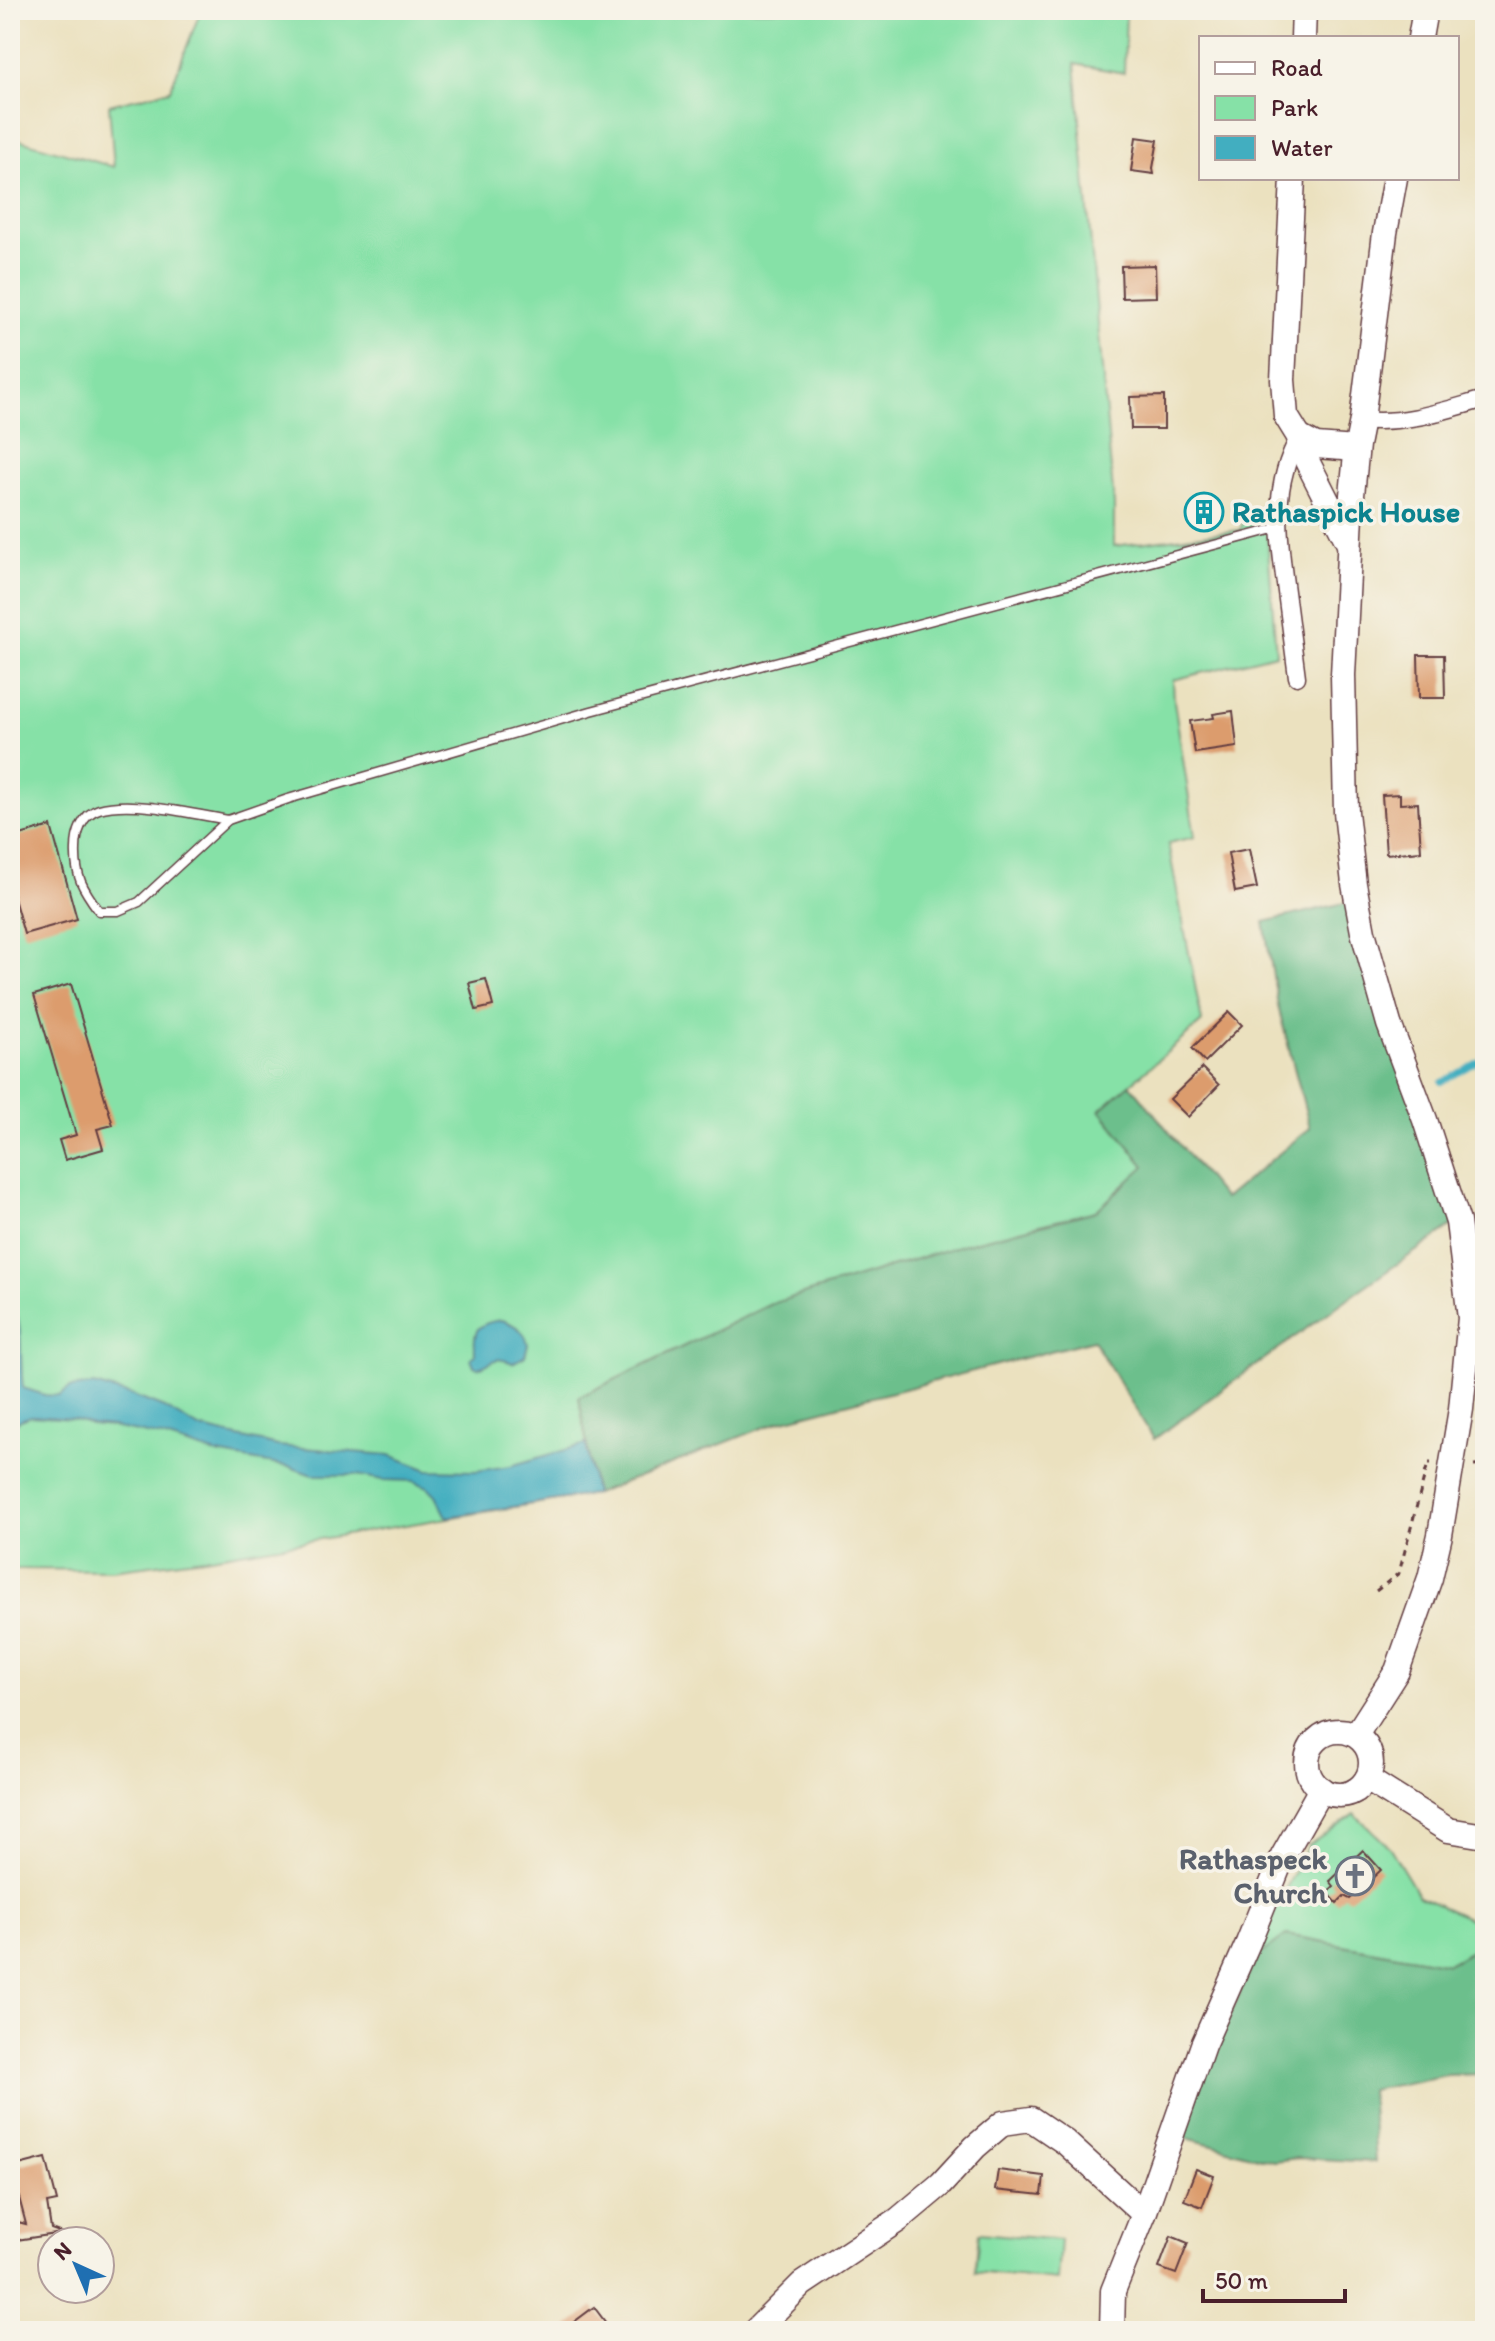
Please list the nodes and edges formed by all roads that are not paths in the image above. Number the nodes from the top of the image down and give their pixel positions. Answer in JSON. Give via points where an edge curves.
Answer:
{"nodes":[{"id":1,"x":1304,"y":10,"type":"edge"},
{"id":2,"x":1425,"y":10,"type":"edge"},
{"id":3,"x":1303,"y":36,"type":"edge"},
{"id":4,"x":1420,"y":36,"type":"edge"},
{"id":5,"x":1293,"y":180,"type":"edge"},
{"id":6,"x":1395,"y":180,"type":"edge"},
{"id":7,"x":1485,"y":399,"type":"edge"},
{"id":8,"x":1362,"y":420,"type":"junction"},
{"id":9,"x":1299,"y":437,"type":"junction"},
{"id":10,"x":1356,"y":449,"type":"junction"},
{"id":11,"x":1278,"y":528,"type":"junction"},
{"id":12,"x":1348,"y":542,"type":"junction"},
{"id":13,"x":1297,"y":677,"type":"dead end"},
{"id":14,"x":228,"y":820,"type":"junction"},
{"id":15,"x":1356,"y":1735,"type":"junction"},
{"id":16,"x":1367,"y":1779,"type":"junction"},
{"id":17,"x":1321,"y":1789,"type":"junction"},
{"id":18,"x":1485,"y":1836,"type":"edge"},
{"id":19,"x":1144,"y":2214,"type":"junction"},
{"id":20,"x":755,"y":2331,"type":"edge"},
{"id":21,"x":1112,"y":2331,"type":"edge"}],
"edges":[{"from":1,"to":3,"type":"street"},
{"from":2,"to":4,"type":"street"},
{"from":5,"to":9,"type":"street","via":[[1283,380],[1286,416]]},
{"from":6,"to":8,"type":"street"},
{"from":7,"to":8,"type":"street","via":[[1384,423]]},
{"from":8,"to":10,"type":"street"},
{"from":9,"to":10,"type":"street","via":[[1316,446]]},
{"from":9,"to":11,"type":"street","via":[[1288,456]]},
{"from":9,"to":12,"type":"street"},
{"from":10,"to":12,"type":"street"},
{"from":11,"to":13,"type":"street"},
{"from":11,"to":14,"type":"lane","via":[[591,711]]},
{"from":12,"to":15,"type":"street","via":[[1343,675],[1346,812],[1354,884],[1389,1024],[1458,1222],[1470,1318],[1461,1409],[1430,1578],[1397,1671]]},
{"from":14,"to":14,"type":"lane","via":[[139,902],[118,911],[99,911],[75,868],[79,826],[96,809],[134,806]]},
{"from":15,"to":16,"type":"street","via":[[1369,1750]]},
{"from":15,"to":17,"type":"street","via":[[1335,1731],[1310,1750],[1309,1771]]},
{"from":16,"to":17,"type":"street","via":[[1351,1793]]},
{"from":16,"to":18,"type":"street","via":[[1448,1830]]},
{"from":17,"to":19,"type":"street","via":[[1283,1856],[1203,2045]]},
{"from":19,"to":20,"type":"street","via":[[1065,2142],[1031,2119],[1003,2123],[941,2184],[898,2220],[802,2284]]},
{"from":19,"to":21,"type":"street","via":[[1113,2291]]}]}
